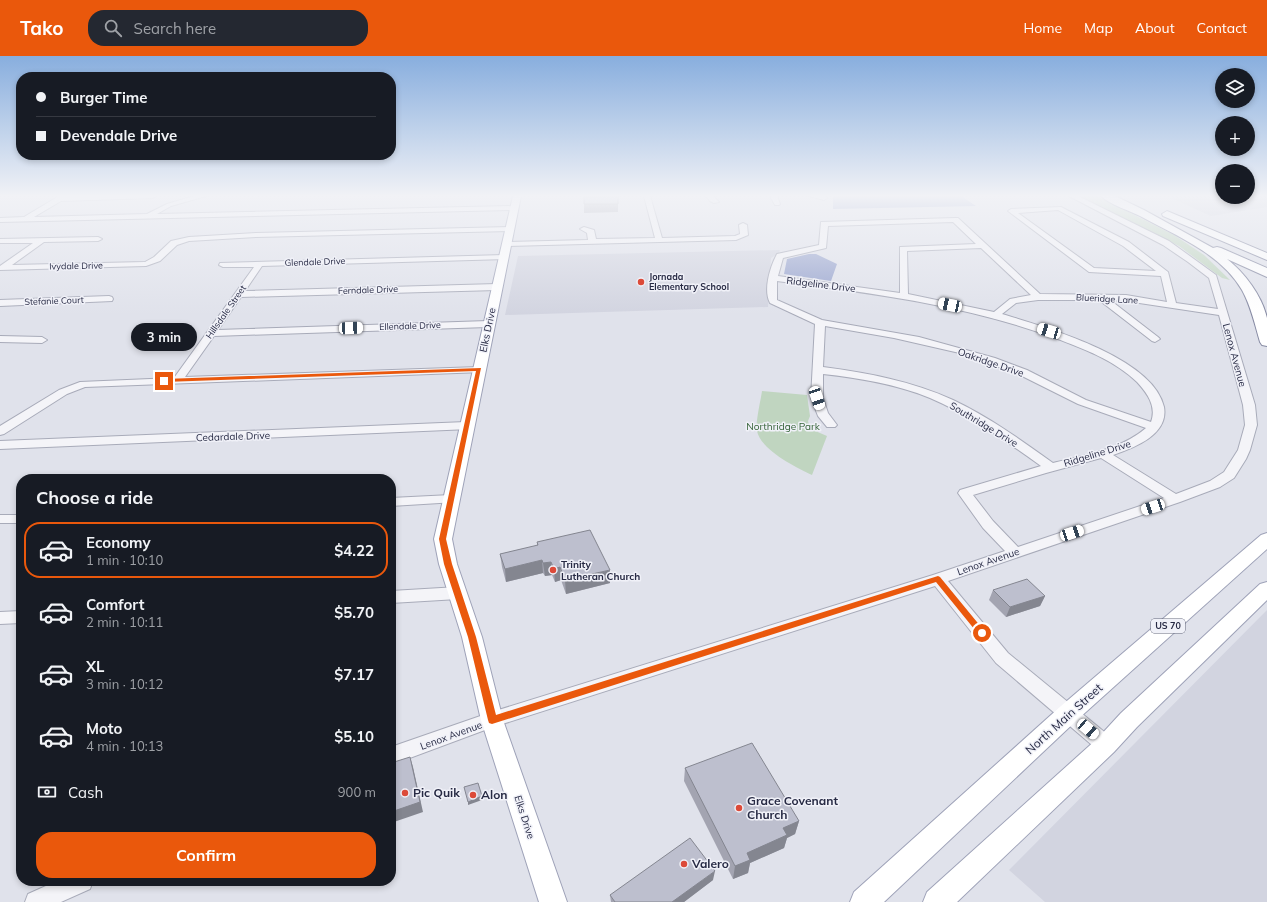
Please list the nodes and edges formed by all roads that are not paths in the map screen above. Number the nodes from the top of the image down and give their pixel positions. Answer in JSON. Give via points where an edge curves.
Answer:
{"nodes":[{"id":1,"x":249,"y":235,"type":"edge"},
{"id":2,"x":508,"y":235,"type":"edge"},
{"id":3,"x":591,"y":235,"type":"edge"},
{"id":4,"x":658,"y":235,"type":"edge"},
{"id":5,"x":742,"y":235,"type":"edge"},
{"id":6,"x":823,"y":235,"type":"edge"},
{"id":7,"x":972,"y":235,"type":"edge"},
{"id":8,"x":1045,"y":235,"type":"edge"},
{"id":9,"x":1110,"y":235,"type":"edge"},
{"id":10,"x":1151,"y":235,"type":"edge"},
{"id":11,"x":1183,"y":235,"type":"edge"},
{"id":12,"x":1189,"y":235,"type":"edge"},
{"id":13,"x":1204,"y":235,"type":"edge"},
{"id":14,"x":1216,"y":235,"type":"edge"},
{"id":15,"x":1222,"y":235,"type":"edge"},
{"id":16,"x":98,"y":239,"type":"dead end"},
{"id":17,"x":42,"y":240,"type":"junction"},
{"id":18,"x":659,"y":240,"type":"junction"},
{"id":19,"x":0,"y":241,"type":"edge"},
{"id":20,"x":592,"y":241,"type":"junction"},
{"id":21,"x":983,"y":246,"type":"junction"},
{"id":22,"x":505,"y":250,"type":"junction"},
{"id":23,"x":1267,"y":252,"type":"edge"},
{"id":24,"x":1267,"y":257,"type":"edge"},
{"id":25,"x":260,"y":264,"type":"junction"},
{"id":26,"x":223,"y":265,"type":"dead end"},
{"id":27,"x":1267,"y":265,"type":"edge"},
{"id":28,"x":2,"y":269,"type":"edge"},
{"id":29,"x":1267,"y":273,"type":"edge"},
{"id":30,"x":1164,"y":274,"type":"junction"},
{"id":31,"x":774,"y":278,"type":"junction"},
{"id":32,"x":497,"y":287,"type":"junction"},
{"id":33,"x":239,"y":294,"type":"junction"},
{"id":34,"x":904,"y":295,"type":"junction"},
{"id":35,"x":1038,"y":297,"type":"junction"},
{"id":36,"x":1100,"y":297,"type":"junction"},
{"id":37,"x":109,"y":299,"type":"dead end"},
{"id":38,"x":0,"y":303,"type":"edge"},
{"id":39,"x":1172,"y":305,"type":"junction"},
{"id":40,"x":1223,"y":313,"type":"junction"},
{"id":41,"x":996,"y":315,"type":"junction"},
{"id":42,"x":820,"y":323,"type":"junction"},
{"id":43,"x":488,"y":324,"type":"junction"},
{"id":44,"x":212,"y":333,"type":"junction"},
{"id":45,"x":0,"y":339,"type":"edge"},
{"id":46,"x":1155,"y":339,"type":"dead end"},
{"id":47,"x":42,"y":340,"type":"dead end"},
{"id":48,"x":1267,"y":342,"type":"edge"},
{"id":49,"x":479,"y":370,"type":"junction"},
{"id":50,"x":818,"y":370,"type":"junction"},
{"id":51,"x":178,"y":380,"type":"junction"},
{"id":52,"x":831,"y":425,"type":"dead end"},
{"id":53,"x":466,"y":426,"type":"junction"},
{"id":54,"x":1154,"y":427,"type":"junction"},
{"id":55,"x":0,"y":431,"type":"edge"},
{"id":56,"x":0,"y":445,"type":"edge"},
{"id":57,"x":1103,"y":454,"type":"junction"},
{"id":58,"x":1051,"y":467,"type":"junction"},
{"id":59,"x":451,"y":499,"type":"junction"},
{"id":60,"x":1174,"y":500,"type":"junction"},
{"id":61,"x":396,"y":502,"type":"edge"},
{"id":62,"x":16,"y":518,"type":"edge"},
{"id":63,"x":0,"y":520,"type":"edge"},
{"id":64,"x":1267,"y":539,"type":"edge"},
{"id":65,"x":1015,"y":552,"type":"junction"},
{"id":66,"x":938,"y":579,"type":"junction"},
{"id":67,"x":1267,"y":589,"type":"edge"},
{"id":68,"x":458,"y":593,"type":"junction"},
{"id":69,"x":396,"y":597,"type":"edge"},
{"id":70,"x":16,"y":617,"type":"edge"},
{"id":71,"x":0,"y":618,"type":"edge"},
{"id":72,"x":1070,"y":713,"type":"junction"},
{"id":73,"x":492,"y":720,"type":"junction"},
{"id":74,"x":1106,"y":745,"type":"junction"},
{"id":75,"x":396,"y":754,"type":"edge"},
{"id":76,"x":71,"y":886,"type":"edge"},
{"id":77,"x":36,"y":902,"type":"edge"},
{"id":78,"x":553,"y":902,"type":"edge"},
{"id":79,"x":864,"y":902,"type":"edge"},
{"id":80,"x":937,"y":902,"type":"edge"}],
"edges":[{"from":1,"to":28,"type":"street","name":"Ivydale Drive","via":[[178,240],[151,264]]},
{"from":2,"to":22,"type":"main road","name":"Elks Drive"},
{"from":3,"to":20,"type":"street"},
{"from":4,"to":18,"type":"street"},
{"from":5,"to":18,"type":"street","name":"Glendale Drive"},
{"from":6,"to":31,"type":"street","via":[[823,246],[780,256]]},
{"from":7,"to":21,"type":"street"},
{"from":8,"to":30,"type":"street","via":[[1092,270]]},
{"from":9,"to":30,"type":"street","via":[[1126,244]]},
{"from":10,"to":40,"type":"street","name":"Lenox Avenue","via":[[1166,243],[1213,277]]},
{"from":11,"to":48,"type":"highway","via":[[1223,262],[1240,279],[1254,303]]},
{"from":12,"to":29,"type":"highway"},
{"from":13,"to":27,"type":"highway"},
{"from":14,"to":24,"type":"highway"},
{"from":15,"to":23,"type":"highway"},
{"from":16,"to":17,"type":"street"},
{"from":17,"to":19,"type":"street"},
{"from":17,"to":28,"type":"street"},
{"from":18,"to":20,"type":"street","name":"Glendale Drive"},
{"from":20,"to":22,"type":"street","name":"Glendale Drive"},
{"from":21,"to":34,"type":"street","via":[[903,249]]},
{"from":21,"to":35,"type":"street"},
{"from":22,"to":25,"type":"street","name":"Glendale Drive"},
{"from":22,"to":32,"type":"main road","name":"Elks Drive"},
{"from":25,"to":26,"type":"street","name":"Glendale Drive"},
{"from":25,"to":33,"type":"street","name":"Hillsdale Street"},
{"from":30,"to":39,"type":"street"},
{"from":31,"to":34,"type":"street","name":"Ridgeline Drive"},
{"from":31,"to":42,"type":"street","name":"Oakridge Drive","via":[[773,301]]},
{"from":32,"to":33,"type":"street","name":"Ferndale Drive"},
{"from":32,"to":43,"type":"main road","name":"Elks Drive"},
{"from":33,"to":44,"type":"street","name":"Hillsdale Street"},
{"from":34,"to":41,"type":"street","name":"Ridgeline Drive"},
{"from":35,"to":36,"type":"street","name":"Blueridge Lane"},
{"from":35,"to":41,"type":"street","name":"Blueridge Lane","via":[[1013,301]]},
{"from":36,"to":39,"type":"street","name":"Blueridge Lane"},
{"from":36,"to":46,"type":"street"},
{"from":37,"to":38,"type":"street","name":"Stefanie Court"},
{"from":39,"to":40,"type":"street","name":"Blueridge Lane"},
{"from":40,"to":60,"type":"street","name":"Lenox Avenue","via":[[1249,405],[1251,425],[1248,440],[1240,459],[1229,475],[1215,484]]},
{"from":41,"to":54,"type":"street","name":"Ridgeline Drive","via":[[1063,337],[1128,368],[1144,382],[1155,398],[1159,413]]},
{"from":42,"to":50,"type":"street"},
{"from":42,"to":54,"type":"street","name":"Oakridge Drive","via":[[919,339],[967,352],[1014,368],[1081,401]]},
{"from":43,"to":44,"type":"street","name":"Ellendale Drive"},
{"from":43,"to":49,"type":"main road","name":"Elks Drive"},
{"from":44,"to":51,"type":"street","name":"Hillsdale Street"},
{"from":45,"to":47,"type":"street"},
{"from":49,"to":51,"type":"street"},
{"from":49,"to":53,"type":"main road","name":"Elks Drive"},
{"from":50,"to":52,"type":"street","via":[[817,398],[822,414]]},
{"from":50,"to":58,"type":"street","name":"Southridge Drive","via":[[877,379],[935,396],[990,425]]},
{"from":51,"to":55,"type":"street","via":[[77,386]]},
{"from":53,"to":56,"type":"street","name":"Cedardale Drive"},
{"from":53,"to":59,"type":"main road","name":"Elks Drive"},
{"from":54,"to":57,"type":"street","name":"Ridgeline Drive","via":[[1137,441]]},
{"from":57,"to":58,"type":"street","name":"Ridgeline Drive"},
{"from":57,"to":60,"type":"street"},
{"from":58,"to":65,"type":"street","name":"Ridgeline Drive","via":[[965,493],[985,522]]},
{"from":59,"to":61,"type":"street"},
{"from":59,"to":68,"type":"main road","name":"Elks Drive","via":[[443,539]]},
{"from":60,"to":65,"type":"street","name":"Lenox Avenue"},
{"from":62,"to":63,"type":"street"},
{"from":64,"to":72,"type":"main road","name":"North Main Street","number":"US 70"},
{"from":65,"to":66,"type":"street","name":"Lenox Avenue"},
{"from":66,"to":72,"type":"street","via":[[1002,658]]},
{"from":66,"to":73,"type":"street","name":"Lenox Avenue"},
{"from":67,"to":74,"type":"main road"},
{"from":68,"to":69,"type":"street"},
{"from":68,"to":73,"type":"main road","name":"Elks Drive","via":[[472,637]]},
{"from":70,"to":71,"type":"street"},
{"from":72,"to":74,"type":"street"},
{"from":72,"to":79,"type":"main road","name":"North Main Street","number":"US 70"},
{"from":73,"to":75,"type":"street","name":"Lenox Avenue"},
{"from":73,"to":78,"type":"main road","name":"Elks Drive"},
{"from":74,"to":80,"type":"main road"},
{"from":76,"to":77,"type":"street"}]}
